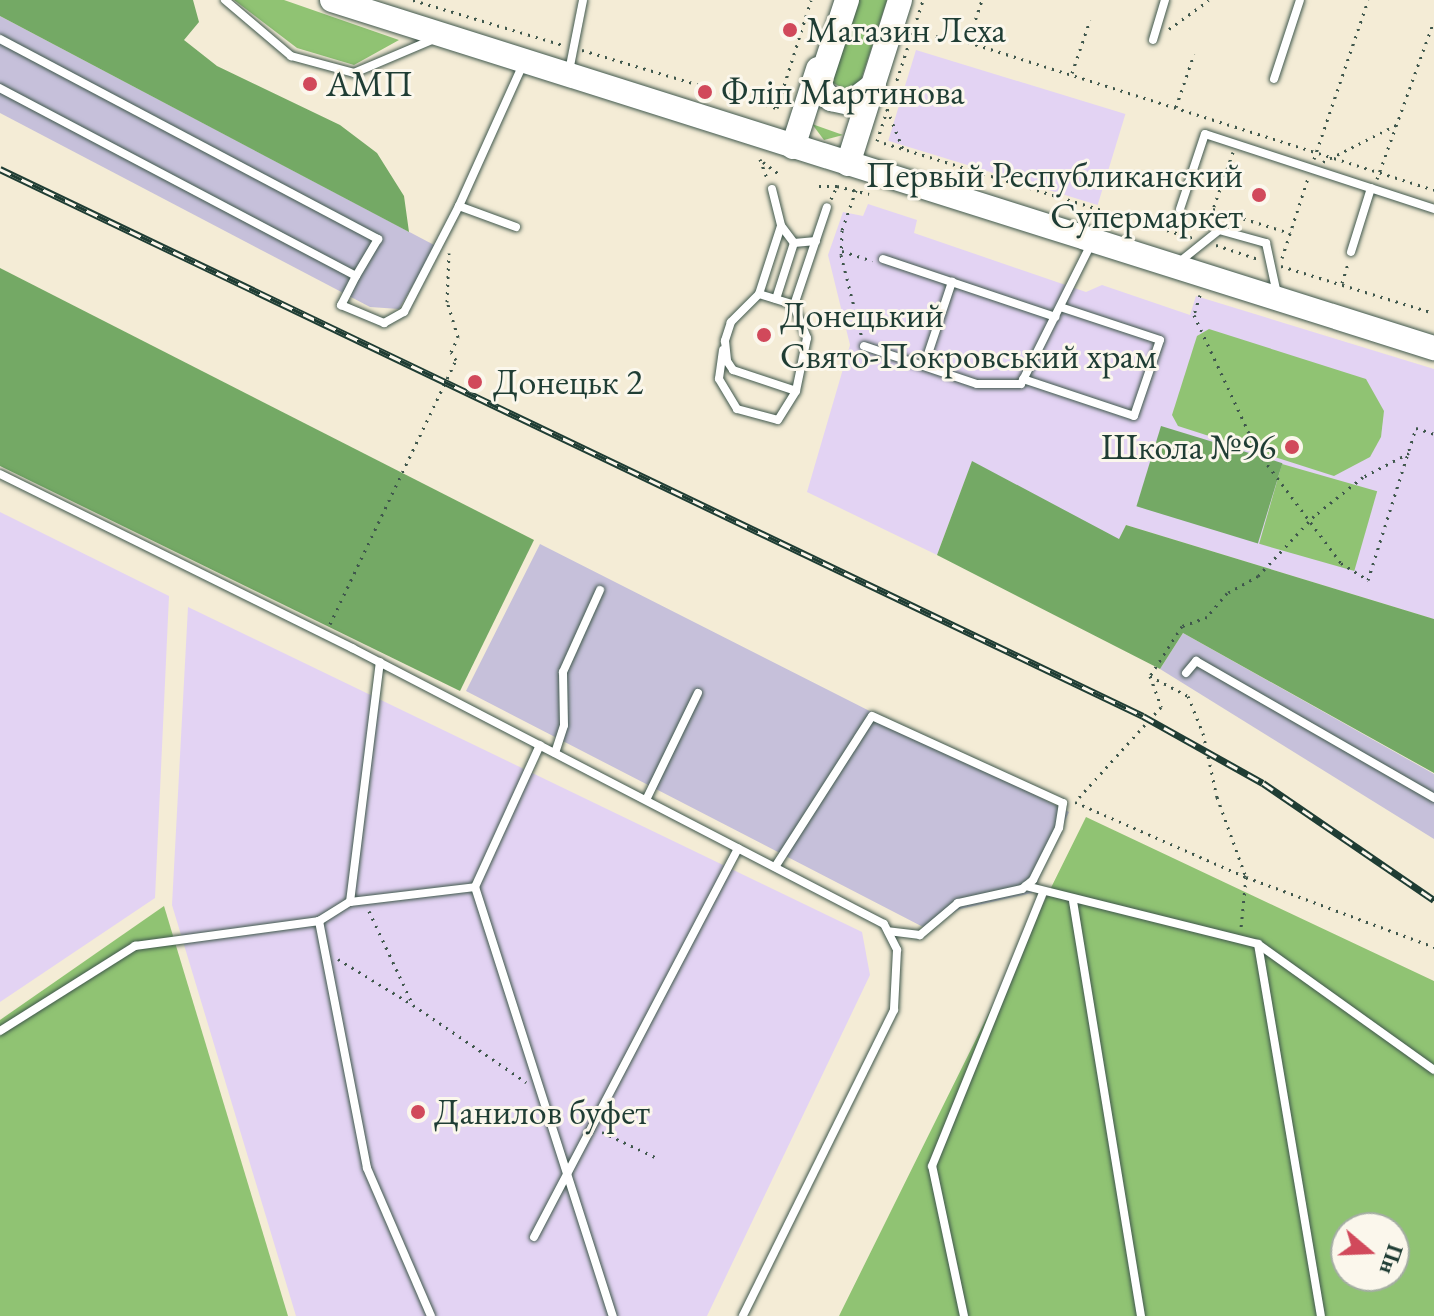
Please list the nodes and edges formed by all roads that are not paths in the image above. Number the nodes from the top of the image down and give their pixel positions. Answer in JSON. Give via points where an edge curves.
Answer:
{"nodes":[{"id":1,"x":225,"y":0,"type":"edge"},
{"id":2,"x":332,"y":0,"type":"edge"},
{"id":3,"x":583,"y":0,"type":"edge"},
{"id":4,"x":840,"y":0,"type":"edge"},
{"id":5,"x":847,"y":0,"type":"edge"},
{"id":6,"x":900,"y":0,"type":"edge"},
{"id":7,"x":1165,"y":0,"type":"edge"},
{"id":8,"x":1300,"y":0,"type":"edge"},
{"id":9,"x":443,"y":35,"type":"junction"},
{"id":10,"x":0,"y":39,"type":"edge"},
{"id":11,"x":1153,"y":40,"type":"road end"},
{"id":12,"x":524,"y":61,"type":"junction"},
{"id":13,"x":569,"y":75,"type":"junction"},
{"id":14,"x":1274,"y":79,"type":"dead end"},
{"id":15,"x":874,"y":85,"type":"junction"},
{"id":16,"x":0,"y":88,"type":"edge"},
{"id":17,"x":793,"y":147,"type":"junction"},
{"id":18,"x":843,"y":175,"type":"junction"},
{"id":19,"x":1371,"y":188,"type":"junction"},
{"id":20,"x":772,"y":189,"type":"road end"},
{"id":21,"x":459,"y":206,"type":"junction"},
{"id":22,"x":827,"y":207,"type":"road end"},
{"id":23,"x":1180,"y":209,"type":"dead end"},
{"id":24,"x":1434,"y":209,"type":"edge"},
{"id":25,"x":781,"y":226,"type":"junction"},
{"id":26,"x":516,"y":227,"type":"dead end"},
{"id":27,"x":816,"y":241,"type":"junction"},
{"id":28,"x":1092,"y":241,"type":"junction"},
{"id":29,"x":794,"y":243,"type":"junction"},
{"id":30,"x":1351,"y":252,"type":"road end"},
{"id":31,"x":883,"y":259,"type":"road end"},
{"id":32,"x":1173,"y":266,"type":"junction"},
{"id":33,"x":356,"y":276,"type":"junction"},
{"id":34,"x":952,"y":282,"type":"junction"},
{"id":35,"x":759,"y":294,"type":"junction"},
{"id":36,"x":776,"y":299,"type":"junction"},
{"id":37,"x":1278,"y":299,"type":"junction"},
{"id":38,"x":794,"y":305,"type":"junction"},
{"id":39,"x":1060,"y":307,"type":"junction"},
{"id":40,"x":1055,"y":317,"type":"junction"},
{"id":41,"x":725,"y":341,"type":"junction"},
{"id":42,"x":864,"y":346,"type":"road end"},
{"id":43,"x":1434,"y":348,"type":"edge"},
{"id":44,"x":924,"y":366,"type":"junction"},
{"id":45,"x":1023,"y":379,"type":"junction"},
{"id":46,"x":796,"y":391,"type":"junction"},
{"id":47,"x":0,"y":474,"type":"edge"},
{"id":48,"x":600,"y":590,"type":"dead end"},
{"id":49,"x":380,"y":662,"type":"junction"},
{"id":50,"x":1186,"y":673,"type":"dead end"},
{"id":51,"x":698,"y":693,"type":"dead end"},
{"id":52,"x":540,"y":745,"type":"junction"},
{"id":53,"x":555,"y":753,"type":"junction"},
{"id":54,"x":1434,"y":798,"type":"edge"},
{"id":55,"x":646,"y":800,"type":"junction"},
{"id":56,"x":1075,"y":802,"type":"dead end"},
{"id":57,"x":1063,"y":803,"type":"junction"},
{"id":58,"x":738,"y":848,"type":"junction"},
{"id":59,"x":775,"y":867,"type":"junction"},
{"id":60,"x":1026,"y":886,"type":"junction"},
{"id":61,"x":475,"y":887,"type":"junction"},
{"id":62,"x":1043,"y":892,"type":"junction"},
{"id":63,"x":1073,"y":901,"type":"junction"},
{"id":64,"x":350,"y":902,"type":"junction"},
{"id":65,"x":319,"y":921,"type":"junction"},
{"id":66,"x":888,"y":931,"type":"junction"},
{"id":67,"x":1258,"y":944,"type":"junction"},
{"id":68,"x":0,"y":1031,"type":"edge"},
{"id":69,"x":1434,"y":1070,"type":"edge"},
{"id":70,"x":567,"y":1174,"type":"junction"},
{"id":71,"x":534,"y":1237,"type":"dead end"},
{"id":72,"x":431,"y":1316,"type":"edge"},
{"id":73,"x":613,"y":1316,"type":"edge"},
{"id":74,"x":743,"y":1316,"type":"edge"},
{"id":75,"x":964,"y":1316,"type":"edge"},
{"id":76,"x":1141,"y":1316,"type":"edge"},
{"id":77,"x":1321,"y":1316,"type":"edge"}],
"edges":[{"from":1,"to":9,"type":"lane","via":[[291,56],[354,73]]},
{"from":2,"to":9,"type":"main road"},
{"from":3,"to":13,"type":"lane"},
{"from":4,"to":17,"type":"main road"},
{"from":5,"to":15,"type":"main road","via":[[820,82],[823,92],[850,103]]},
{"from":6,"to":15,"type":"main road"},
{"from":7,"to":11,"type":"lane"},
{"from":8,"to":14,"type":"lane"},
{"from":9,"to":12,"type":"main road"},
{"from":10,"to":33,"type":"lane","via":[[378,239]]},
{"from":12,"to":13,"type":"main road"},
{"from":12,"to":21,"type":"lane"},
{"from":13,"to":17,"type":"main road"},
{"from":15,"to":18,"type":"main road"},
{"from":16,"to":33,"type":"lane"},
{"from":17,"to":18,"type":"main road"},
{"from":18,"to":28,"type":"main road"},
{"from":19,"to":23,"type":"lane","via":[[1205,134]]},
{"from":19,"to":24,"type":"lane"},
{"from":19,"to":30,"type":"lane"},
{"from":20,"to":25,"type":"lane"},
{"from":21,"to":26,"type":"lane"},
{"from":21,"to":33,"type":"lane","via":[[404,312],[384,323],[341,305]]},
{"from":22,"to":27,"type":"lane"},
{"from":25,"to":29,"type":"lane"},
{"from":25,"to":35,"type":"lane"},
{"from":27,"to":29,"type":"lane"},
{"from":27,"to":38,"type":"lane"},
{"from":28,"to":32,"type":"main road"},
{"from":28,"to":39,"type":"lane"},
{"from":29,"to":36,"type":"lane"},
{"from":31,"to":34,"type":"lane"},
{"from":32,"to":37,"type":"main road"},
{"from":32,"to":37,"type":"lane","via":[[1219,230],[1266,243],[1276,265]]},
{"from":34,"to":40,"type":"lane"},
{"from":34,"to":44,"type":"lane"},
{"from":35,"to":36,"type":"lane"},
{"from":35,"to":41,"type":"lane","via":[[741,307]]},
{"from":36,"to":38,"type":"lane"},
{"from":37,"to":43,"type":"main road"},
{"from":38,"to":46,"type":"lane","via":[[807,338]]},
{"from":39,"to":40,"type":"lane"},
{"from":39,"to":45,"type":"lane","via":[[1160,340],[1134,416]]},
{"from":40,"to":45,"type":"lane"},
{"from":41,"to":46,"type":"lane","via":[[733,370]]},
{"from":41,"to":46,"type":"lane","via":[[719,379],[737,409],[778,420]]},
{"from":42,"to":44,"type":"lane"},
{"from":44,"to":45,"type":"lane","via":[[977,384],[1021,384]]},
{"from":47,"to":49,"type":"lane"},
{"from":48,"to":53,"type":"lane","via":[[563,672],[564,725]]},
{"from":49,"to":52,"type":"lane"},
{"from":49,"to":64,"type":"lane"},
{"from":50,"to":54,"type":"lane","via":[[1196,661]]},
{"from":51,"to":55,"type":"lane"},
{"from":52,"to":53,"type":"lane"},
{"from":52,"to":61,"type":"lane"},
{"from":53,"to":55,"type":"lane"},
{"from":55,"to":58,"type":"lane"},
{"from":56,"to":57,"type":"lane"},
{"from":57,"to":59,"type":"lane","via":[[872,716]]},
{"from":57,"to":60,"type":"lane","via":[[1059,828]]},
{"from":58,"to":59,"type":"lane"},
{"from":58,"to":70,"type":"lane"},
{"from":59,"to":66,"type":"lane","via":[[884,924]]},
{"from":60,"to":62,"type":"lane"},
{"from":60,"to":66,"type":"lane","via":[[958,903],[920,935]]},
{"from":61,"to":64,"type":"lane"},
{"from":61,"to":70,"type":"lane"},
{"from":62,"to":63,"type":"lane"},
{"from":62,"to":75,"type":"lane","via":[[932,1166]]},
{"from":63,"to":67,"type":"lane"},
{"from":63,"to":76,"type":"lane"},
{"from":64,"to":65,"type":"lane"},
{"from":65,"to":68,"type":"lane","via":[[135,946]]},
{"from":65,"to":72,"type":"lane","via":[[367,1168]]},
{"from":66,"to":74,"type":"lane","via":[[897,950],[894,1010]]},
{"from":67,"to":69,"type":"lane"},
{"from":67,"to":77,"type":"lane"},
{"from":70,"to":71,"type":"lane"},
{"from":70,"to":73,"type":"lane"}]}
